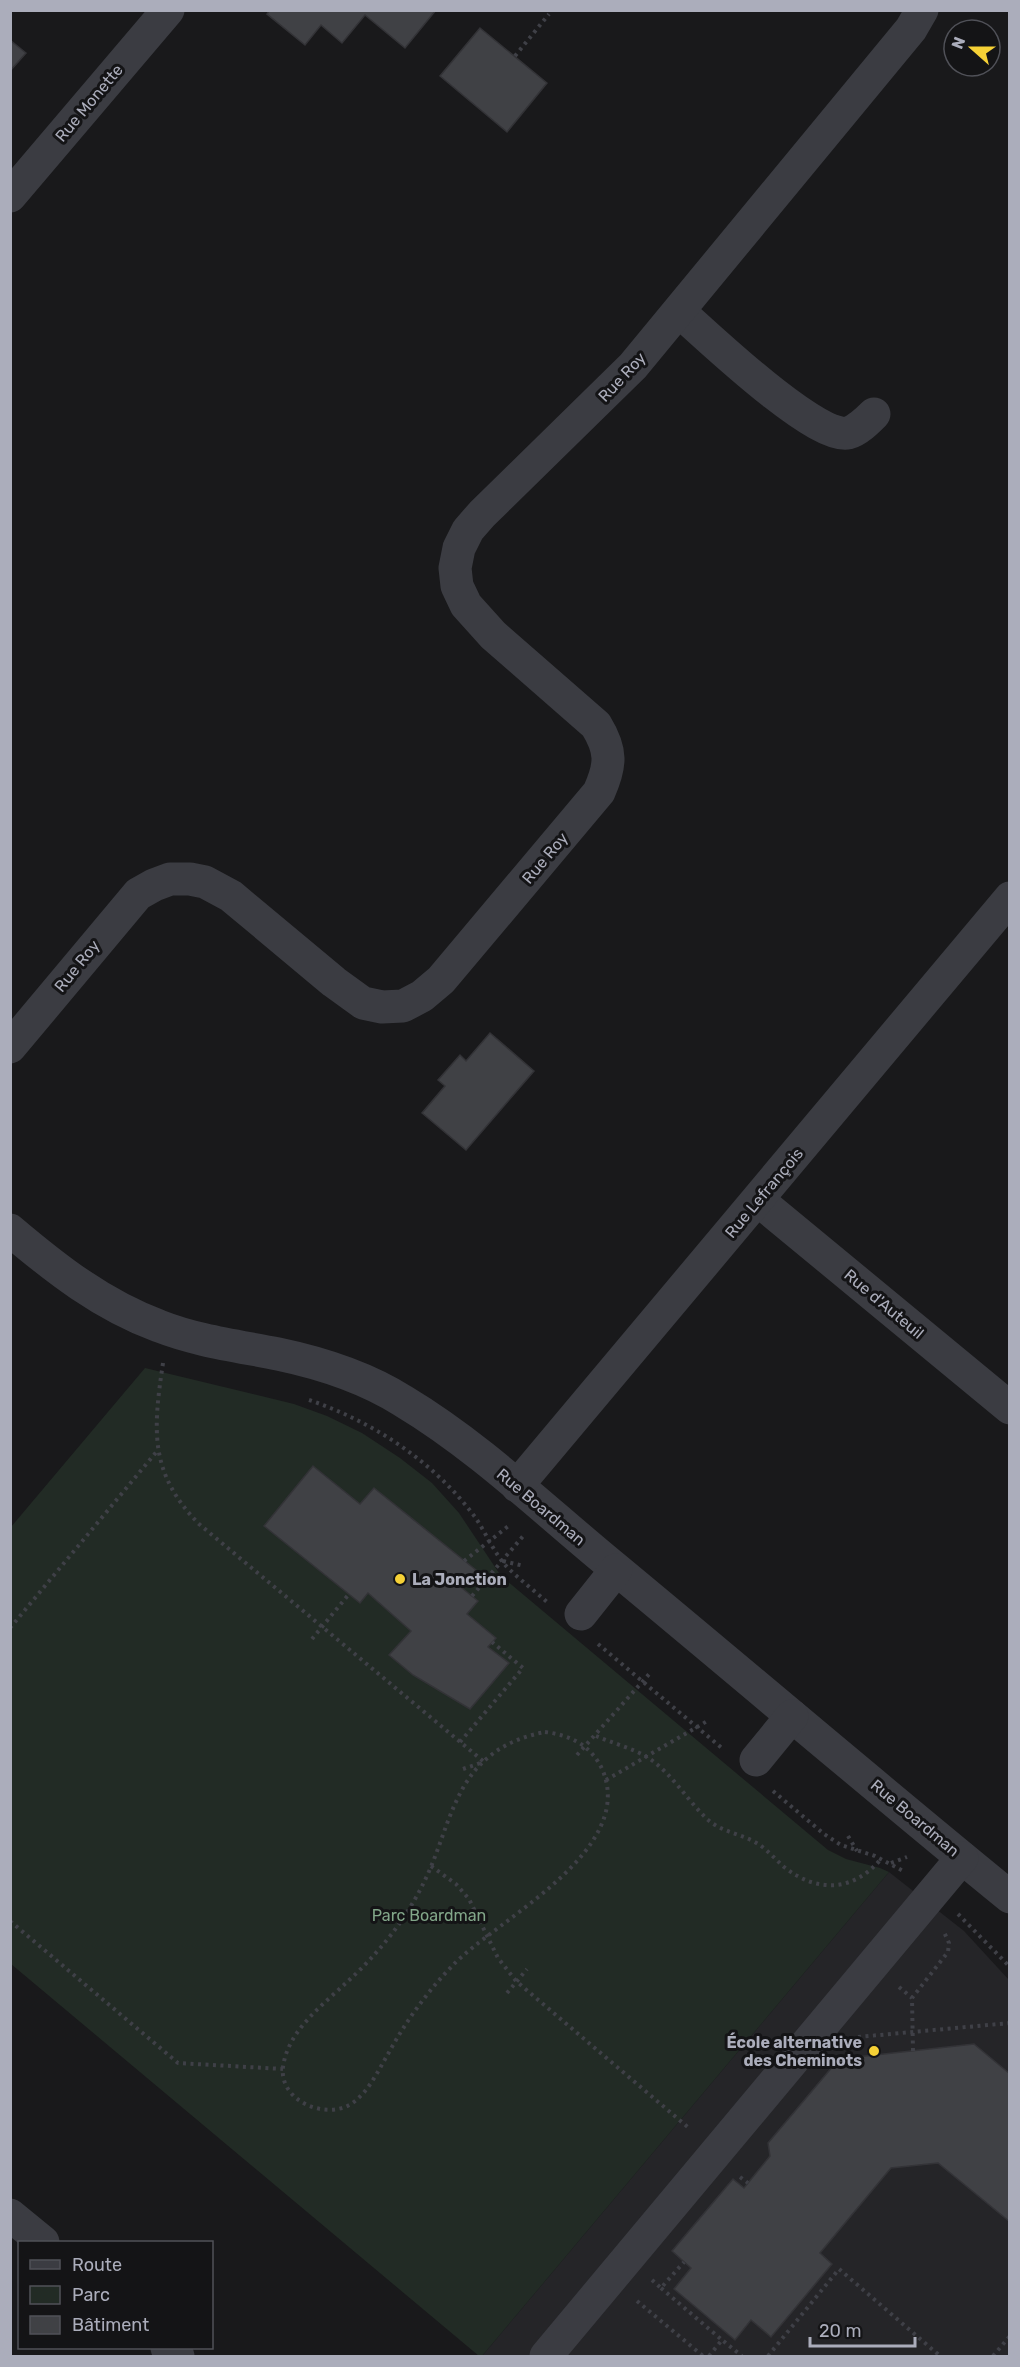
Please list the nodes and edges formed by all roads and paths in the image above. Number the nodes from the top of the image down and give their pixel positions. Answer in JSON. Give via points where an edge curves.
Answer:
{"nodes":[{"id":1,"x":168,"y":10,"type":"edge"},
{"id":2,"x":922,"y":10,"type":"edge"},
{"id":3,"x":549,"y":14,"type":"dead end"},
{"id":4,"x":515,"y":56,"type":"dead end"},
{"id":5,"x":10,"y":196,"type":"edge"},
{"id":6,"x":680,"y":312,"type":"junction"},
{"id":7,"x":874,"y":414,"type":"dead end"},
{"id":8,"x":1010,"y":898,"type":"edge"},
{"id":9,"x":10,"y":1047,"type":"edge"},
{"id":10,"x":758,"y":1200,"type":"junction"},
{"id":11,"x":10,"y":1230,"type":"edge"},
{"id":12,"x":164,"y":1360,"type":"dead end"},
{"id":13,"x":299,"y":1397,"type":"dead end"},
{"id":14,"x":1010,"y":1408,"type":"edge"},
{"id":15,"x":158,"y":1450,"type":"junction"},
{"id":16,"x":517,"y":1486,"type":"junction"},
{"id":17,"x":517,"y":1520,"type":"dead end"},
{"id":18,"x":530,"y":1528,"type":"dead end"},
{"id":19,"x":490,"y":1541,"type":"junction"},
{"id":20,"x":464,"y":1561,"type":"dead end"},
{"id":21,"x":503,"y":1561,"type":"junction"},
{"id":22,"x":524,"y":1566,"type":"dead end"},
{"id":23,"x":616,"y":1570,"type":"junction"},
{"id":24,"x":349,"y":1594,"type":"dead end"},
{"id":25,"x":472,"y":1596,"type":"dead end"},
{"id":26,"x":575,"y":1619,"type":"junction"},
{"id":27,"x":322,"y":1627,"type":"junction"},
{"id":28,"x":10,"y":1628,"type":"edge"},
{"id":29,"x":312,"y":1639,"type":"dead end"},
{"id":30,"x":492,"y":1642,"type":"dead end"},
{"id":31,"x":651,"y":1672,"type":"dead end"},
{"id":32,"x":643,"y":1681,"type":"junction"},
{"id":33,"x":792,"y":1716,"type":"junction"},
{"id":34,"x":709,"y":1720,"type":"dead end"},
{"id":35,"x":697,"y":1726,"type":"junction"},
{"id":36,"x":596,"y":1736,"type":"junction"},
{"id":37,"x":460,"y":1742,"type":"junction"},
{"id":38,"x":587,"y":1747,"type":"junction"},
{"id":39,"x":724,"y":1750,"type":"dead end"},
{"id":40,"x":577,"y":1755,"type":"dead end"},
{"id":41,"x":646,"y":1757,"type":"junction"},
{"id":42,"x":483,"y":1761,"type":"junction"},
{"id":43,"x":463,"y":1769,"type":"dead end"},
{"id":44,"x":763,"y":1774,"type":"joint"},
{"id":45,"x":606,"y":1780,"type":"junction"},
{"id":46,"x":848,"y":1836,"type":"dead end"},
{"id":47,"x":858,"y":1852,"type":"junction"},
{"id":48,"x":962,"y":1858,"type":"junction"},
{"id":49,"x":880,"y":1859,"type":"junction"},
{"id":50,"x":891,"y":1863,"type":"dead end"},
{"id":51,"x":431,"y":1866,"type":"junction"},
{"id":52,"x":1010,"y":1897,"type":"edge"},
{"id":53,"x":957,"y":1913,"type":"dead end"},
{"id":54,"x":10,"y":1921,"type":"edge"},
{"id":55,"x":940,"y":1924,"type":"dead end"},
{"id":56,"x":487,"y":1936,"type":"junction"},
{"id":57,"x":1010,"y":1967,"type":"edge"},
{"id":58,"x":527,"y":1969,"type":"dead end"},
{"id":59,"x":516,"y":1981,"type":"junction"},
{"id":60,"x":507,"y":1993,"type":"dead end"},
{"id":61,"x":1010,"y":2023,"type":"edge"},
{"id":62,"x":912,"y":2032,"type":"junction"},
{"id":63,"x":855,"y":2037,"type":"dead end"},
{"id":64,"x":913,"y":2051,"type":"dead end"},
{"id":65,"x":283,"y":2069,"type":"junction"},
{"id":66,"x":680,"y":2121,"type":"dead end"},
{"id":67,"x":10,"y":2215,"type":"edge"},
{"id":68,"x":42,"y":2241,"type":"edge"},
{"id":69,"x":684,"y":2262,"type":"dead end"},
{"id":70,"x":648,"y":2277,"type":"dead end"},
{"id":71,"x":661,"y":2288,"type":"junction"},
{"id":72,"x":634,"y":2298,"type":"dead end"},
{"id":73,"x":1010,"y":2336,"type":"edge"},
{"id":74,"x":722,"y":2340,"type":"junction"},
{"id":75,"x":546,"y":2356,"type":"edge"},
{"id":76,"x":703,"y":2356,"type":"edge"},
{"id":77,"x":709,"y":2356,"type":"edge"},
{"id":78,"x":742,"y":2356,"type":"edge"},
{"id":79,"x":768,"y":2356,"type":"edge"},
{"id":80,"x":940,"y":2356,"type":"edge"},
{"id":81,"x":993,"y":2356,"type":"edge"}],
"edges":[{"from":1,"to":5,"type":"street","name":"Rue Monette"},
{"from":2,"to":6,"type":"street","name":"Rue Roy","via":[[911,29]]},
{"from":3,"to":4,"type":"path"},
{"from":6,"to":7,"type":"street","via":[[776,395],[822,428],[848,433]]},
{"from":6,"to":9,"type":"street","name":"Rue Roy","via":[[604,396],[482,514],[459,548],[454,568],[466,605],[589,719],[605,740],[609,756],[607,774],[594,798],[449,972],[422,996],[403,1006],[363,1003],[231,896],[205,882],[170,879],[138,894]]},
{"from":8,"to":10,"type":"street","name":"Rue Lefrançois"},
{"from":10,"to":14,"type":"street","name":"Rue d'Auteuil"},
{"from":10,"to":16,"type":"street","name":"Rue Lefrançois"},
{"from":11,"to":16,"type":"street","name":"Rue Boardman","via":[[75,1283],[140,1318],[196,1338],[316,1363],[399,1398],[431,1418]]},
{"from":12,"to":15,"type":"path","via":[[155,1413]]},
{"from":13,"to":19,"type":"path","via":[[366,1425],[414,1455],[474,1516]]},
{"from":15,"to":27,"type":"path","via":[[181,1506]]},
{"from":15,"to":28,"type":"path"},
{"from":16,"to":23,"type":"street","name":"Rue Boardman"},
{"from":17,"to":19,"type":"path"},
{"from":18,"to":21,"type":"path"},
{"from":19,"to":20,"type":"path"},
{"from":19,"to":21,"type":"path"},
{"from":21,"to":22,"type":"path"},
{"from":21,"to":25,"type":"path"},
{"from":21,"to":26,"type":"path"},
{"from":23,"to":26,"type":"street"},
{"from":23,"to":33,"type":"street","name":"Rue Boardman"},
{"from":24,"to":27,"type":"path"},
{"from":26,"to":32,"type":"path"},
{"from":27,"to":29,"type":"path"},
{"from":27,"to":37,"type":"path"},
{"from":30,"to":37,"type":"path","via":[[523,1668]]},
{"from":31,"to":32,"type":"path"},
{"from":32,"to":35,"type":"path"},
{"from":32,"to":36,"type":"path"},
{"from":33,"to":44,"type":"street"},
{"from":33,"to":48,"type":"street","name":"Rue Boardman"},
{"from":34,"to":35,"type":"path"},
{"from":35,"to":39,"type":"path"},
{"from":35,"to":41,"type":"path"},
{"from":36,"to":38,"type":"path"},
{"from":36,"to":41,"type":"path"},
{"from":37,"to":42,"type":"path"},
{"from":38,"to":40,"type":"path"},
{"from":38,"to":42,"type":"path","via":[[563,1734],[545,1732],[504,1746]]},
{"from":38,"to":45,"type":"path"},
{"from":41,"to":45,"type":"path"},
{"from":41,"to":49,"type":"path","via":[[676,1782],[708,1820],[752,1840],[800,1879],[834,1885],[854,1881],[869,1873]]},
{"from":42,"to":43,"type":"path"},
{"from":42,"to":51,"type":"path","via":[[457,1802]]},
{"from":44,"to":47,"type":"path","via":[[824,1834]]},
{"from":45,"to":56,"type":"path","via":[[605,1813],[593,1844],[572,1868]]},
{"from":46,"to":47,"type":"path"},
{"from":47,"to":49,"type":"path"},
{"from":48,"to":52,"type":"street","name":"Rue Boardman"},
{"from":48,"to":75,"type":"street"},
{"from":49,"to":50,"type":"path"},
{"from":51,"to":56,"type":"path","via":[[470,1899]]},
{"from":51,"to":65,"type":"path","via":[[415,1899],[384,1945],[307,2020],[286,2056]]},
{"from":53,"to":57,"type":"path"},
{"from":54,"to":65,"type":"path","via":[[178,2063]]},
{"from":55,"to":62,"type":"path","via":[[949,1943],[948,1952],[912,1998]]},
{"from":56,"to":59,"type":"path"},
{"from":56,"to":65,"type":"path","via":[[429,1992],[354,2103],[340,2110],[307,2105],[284,2084]]},
{"from":58,"to":59,"type":"path"},
{"from":59,"to":60,"type":"path"},
{"from":59,"to":66,"type":"path"},
{"from":61,"to":62,"type":"path"},
{"from":62,"to":63,"type":"path"},
{"from":62,"to":64,"type":"path"},
{"from":67,"to":68,"type":"street"},
{"from":69,"to":71,"type":"path"},
{"from":70,"to":71,"type":"path"},
{"from":71,"to":74,"type":"path"},
{"from":72,"to":76,"type":"path"},
{"from":73,"to":81,"type":"path"},
{"from":74,"to":77,"type":"path"},
{"from":74,"to":78,"type":"path"},
{"from":79,"to":80,"type":"path","via":[[839,2269]]}]}
